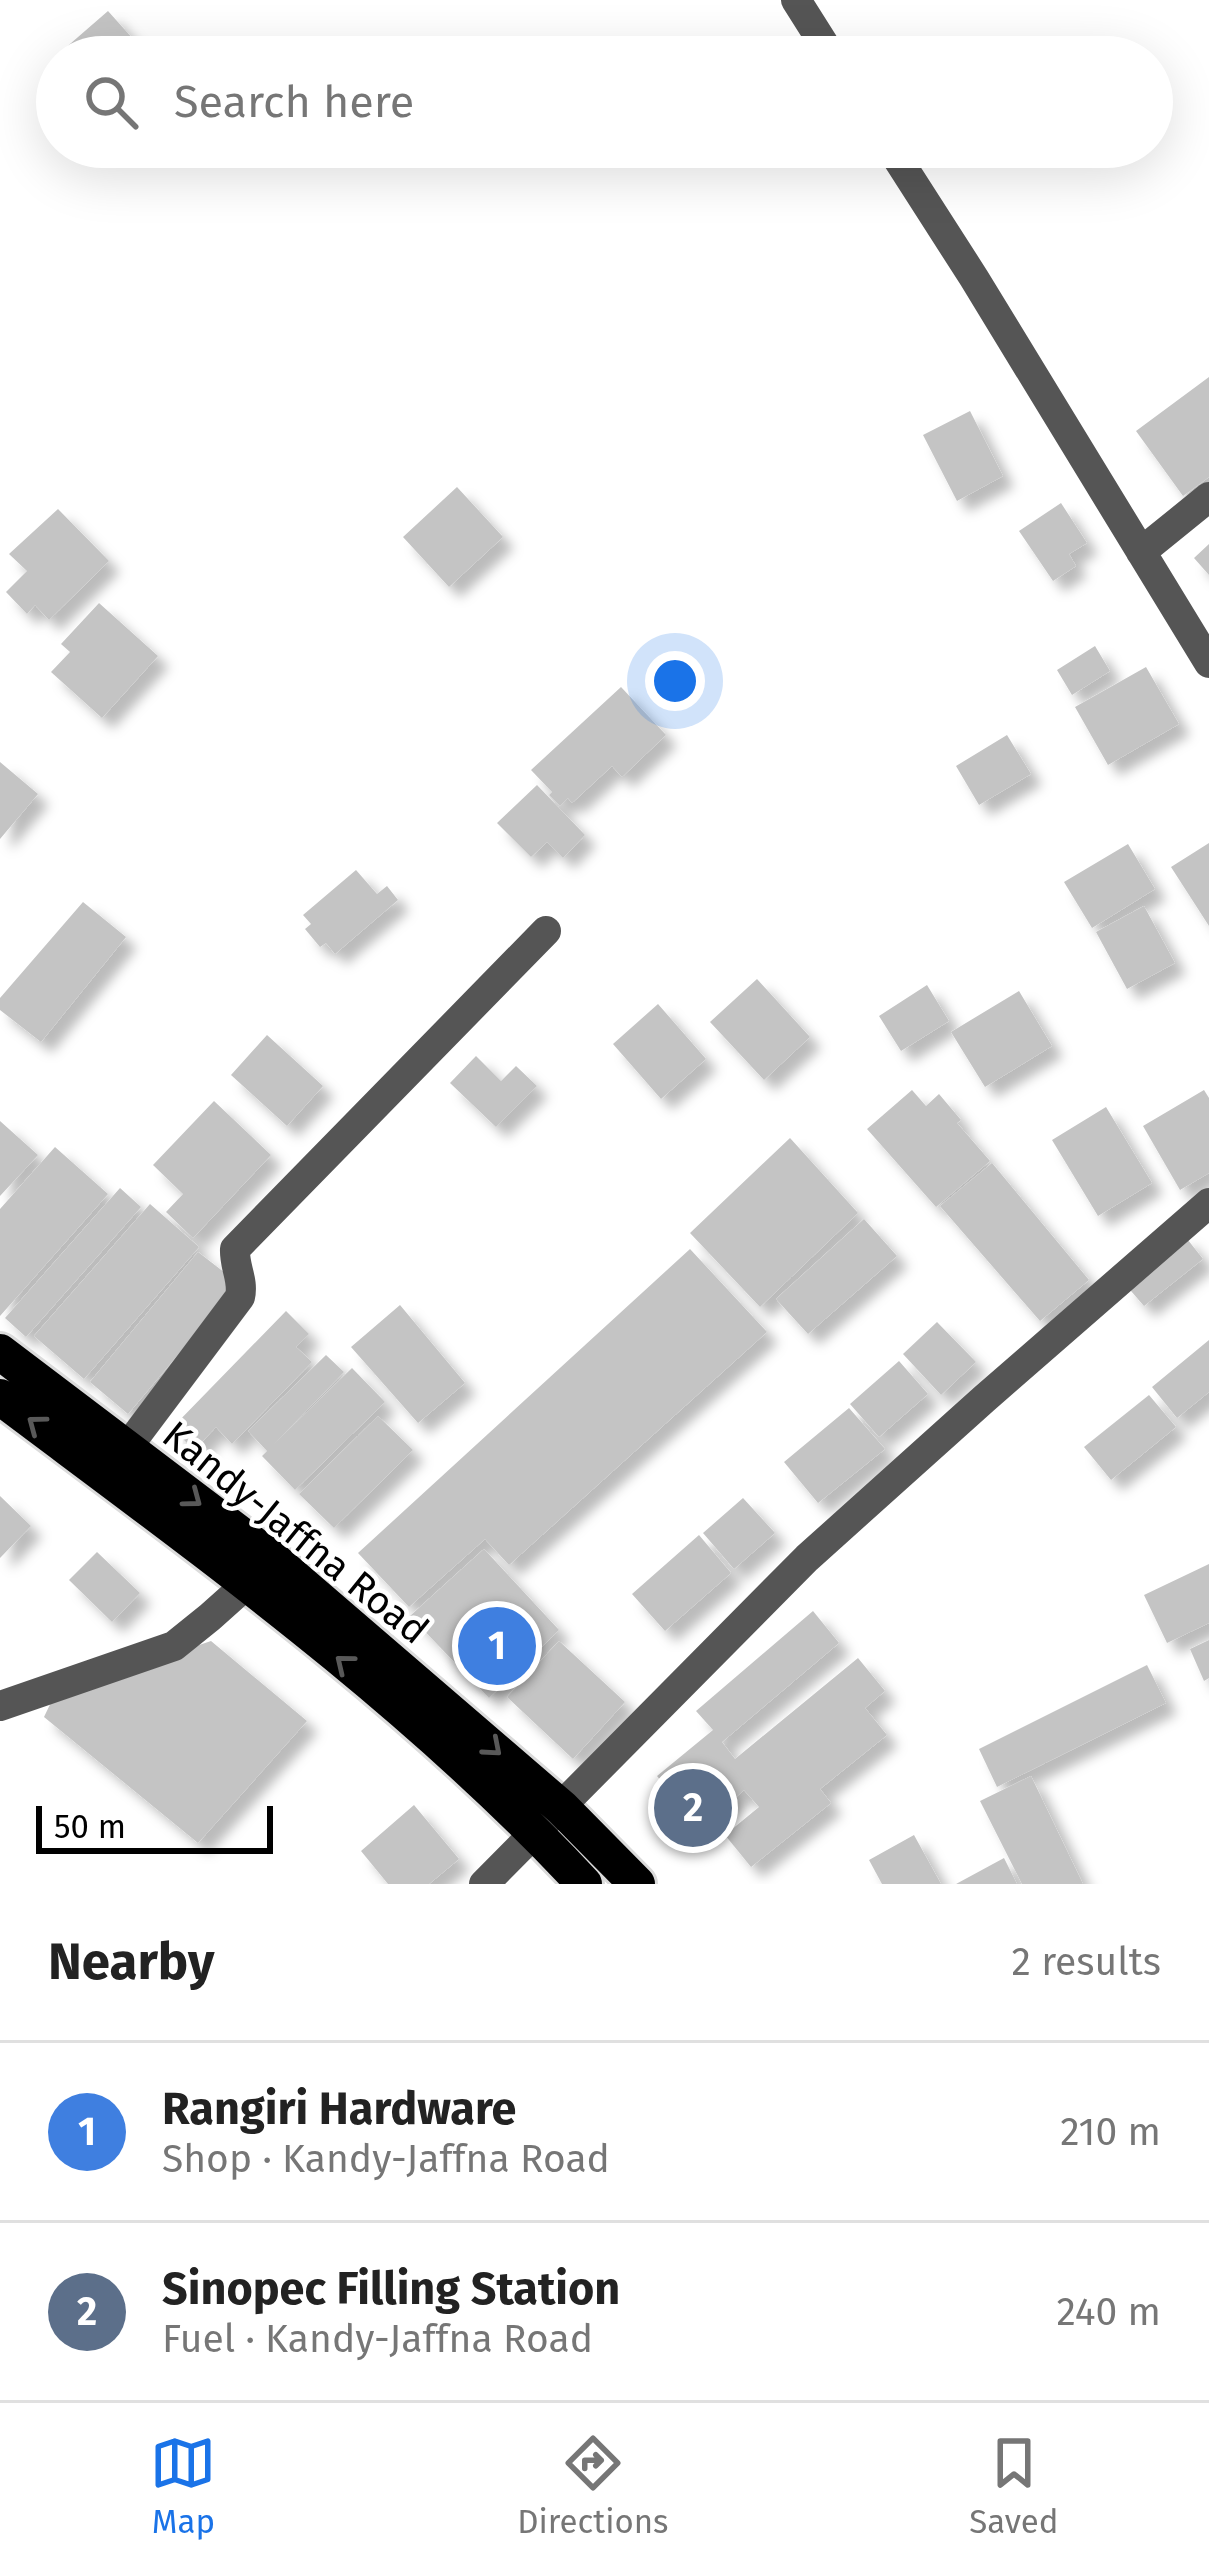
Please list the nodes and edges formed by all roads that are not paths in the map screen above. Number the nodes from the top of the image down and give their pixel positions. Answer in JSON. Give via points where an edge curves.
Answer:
{"nodes":[{"id":1,"x":796,"y":0,"type":"edge"},
{"id":2,"x":819,"y":36,"type":"edge"},
{"id":3,"x":903,"y":168,"type":"edge"},
{"id":4,"x":1209,"y":497,"type":"edge"},
{"id":5,"x":1141,"y":552,"type":"junction"},
{"id":6,"x":1209,"y":663,"type":"edge"},
{"id":7,"x":546,"y":931,"type":"dead end"},
{"id":8,"x":1209,"y":1203,"type":"edge"},
{"id":9,"x":0,"y":1352,"type":"edge"},
{"id":10,"x":0,"y":1397,"type":"edge"},
{"id":11,"x":126,"y":1449,"type":"junction"},
{"id":12,"x":258,"y":1570,"type":"junction"},
{"id":13,"x":0,"y":1706,"type":"edge"},
{"id":14,"x":562,"y":1808,"type":"junction"},
{"id":15,"x":534,"y":1833,"type":"junction"},
{"id":16,"x":484,"y":1884,"type":"edge"},
{"id":17,"x":584,"y":1884,"type":"edge"},
{"id":18,"x":637,"y":1884,"type":"edge"}],
"edges":[{"from":1,"to":2,"type":"street"},
{"from":3,"to":5,"type":"street"},
{"from":4,"to":5,"type":"street"},
{"from":5,"to":6,"type":"street"},
{"from":7,"to":11,"type":"street","via":[[235,1249],[240,1297]]},
{"from":8,"to":14,"type":"street","via":[[807,1558]]},
{"from":9,"to":11,"type":"highway","name":"Kandy-Jaffna Road"},
{"from":12,"to":10,"type":"highway","name":"Kandy-Jaffna Road","one_way":true},
{"from":11,"to":12,"type":"highway","name":"Kandy-Jaffna Road","one_way":true},
{"from":12,"to":13,"type":"street","via":[[174,1646]]},
{"from":12,"to":14,"type":"highway","name":"Kandy-Jaffna Road","one_way":true},
{"from":15,"to":12,"type":"highway","name":"Kandy-Jaffna Road","one_way":true},
{"from":14,"to":15,"type":"street"},
{"from":14,"to":18,"type":"highway","name":"Kandy-Jaffna Road"},
{"from":15,"to":16,"type":"street"},
{"from":15,"to":17,"type":"highway","name":"Kandy-Jaffna Road"}]}
